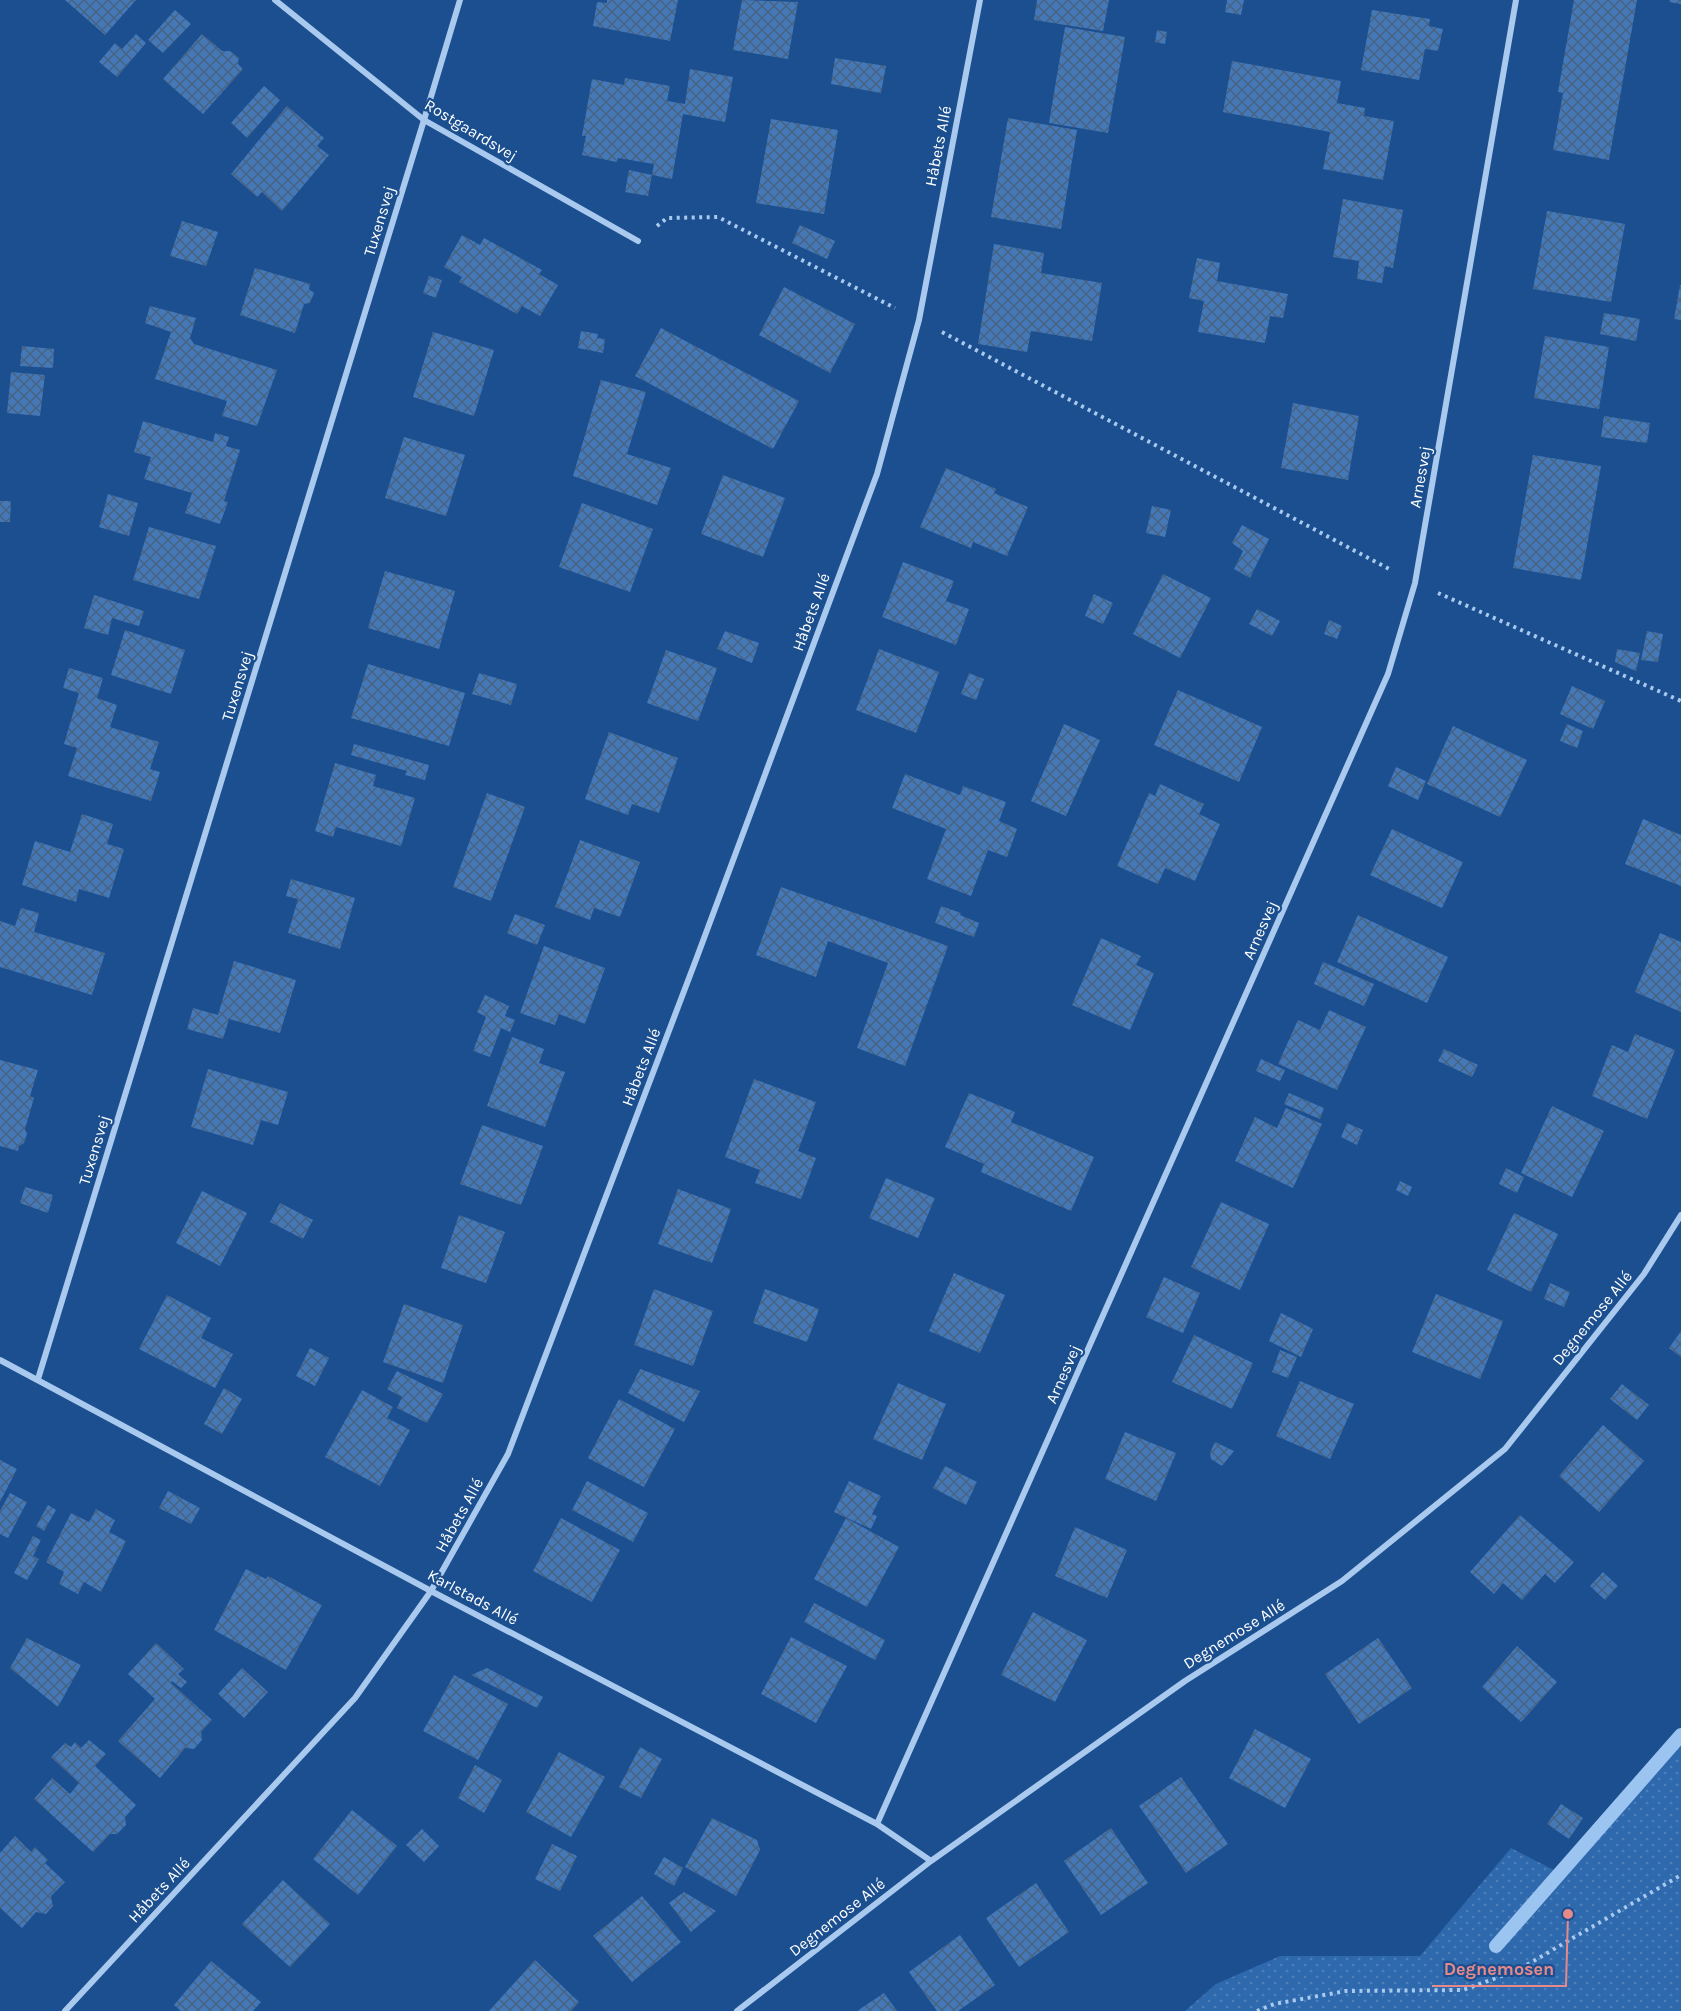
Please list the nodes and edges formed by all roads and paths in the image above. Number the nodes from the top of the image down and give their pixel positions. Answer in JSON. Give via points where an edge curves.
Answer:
{"nodes":[{"id":1,"x":275,"y":0,"type":"edge"},
{"id":2,"x":460,"y":0,"type":"edge"},
{"id":3,"x":980,"y":0,"type":"edge"},
{"id":4,"x":1516,"y":0,"type":"edge"},
{"id":5,"x":424,"y":120,"type":"junction"},
{"id":6,"x":638,"y":241,"type":"joint"},
{"id":7,"x":919,"y":320,"type":"junction"},
{"id":8,"x":1415,"y":583,"type":"junction"},
{"id":9,"x":1681,"y":701,"type":"edge"},
{"id":10,"x":1681,"y":1215,"type":"edge"},
{"id":11,"x":0,"y":1360,"type":"edge"},
{"id":12,"x":38,"y":1379,"type":"junction"},
{"id":13,"x":431,"y":1591,"type":"junction"},
{"id":14,"x":877,"y":1824,"type":"junction"},
{"id":15,"x":931,"y":1861,"type":"junction"},
{"id":16,"x":1681,"y":1875,"type":"edge"},
{"id":17,"x":65,"y":2011,"type":"edge"},
{"id":18,"x":737,"y":2011,"type":"edge"},
{"id":19,"x":1257,"y":2011,"type":"edge"}],
"edges":[{"from":1,"to":5,"type":"street","name":"Rostgaardsvej"},
{"from":2,"to":5,"type":"street","name":"Tuxensvej"},
{"from":3,"to":7,"type":"street","name":"Håbets Allé"},
{"from":4,"to":8,"type":"street","name":"Arnesvej"},
{"from":5,"to":6,"type":"street","name":"Rostgaardsvej"},
{"from":5,"to":12,"type":"street","name":"Tuxensvej"},
{"from":6,"to":7,"type":"path","via":[[667,218],[718,217]]},
{"from":7,"to":8,"type":"path"},
{"from":7,"to":13,"type":"street","name":"Håbets Allé","via":[[877,474],[508,1454]]},
{"from":8,"to":9,"type":"path"},
{"from":8,"to":14,"type":"street","name":"Arnesvej","via":[[1388,674]]},
{"from":10,"to":15,"type":"street","name":"Degnemose Allé","via":[[1644,1274],[1505,1449],[1342,1581],[1185,1681]]},
{"from":11,"to":12,"type":"street","name":"Karlstads Allé"},
{"from":12,"to":13,"type":"street","name":"Karlstads Allé"},
{"from":13,"to":14,"type":"street","name":"Karlstads Allé"},
{"from":13,"to":17,"type":"street","name":"Håbets Allé","via":[[355,1698]]},
{"from":14,"to":15,"type":"street","name":"Karlstads Allé"},
{"from":15,"to":18,"type":"street","name":"Degnemose Allé"},
{"from":16,"to":19,"type":"path","via":[[1518,1970],[1463,1990],[1346,1991],[1274,2004]]}]}
